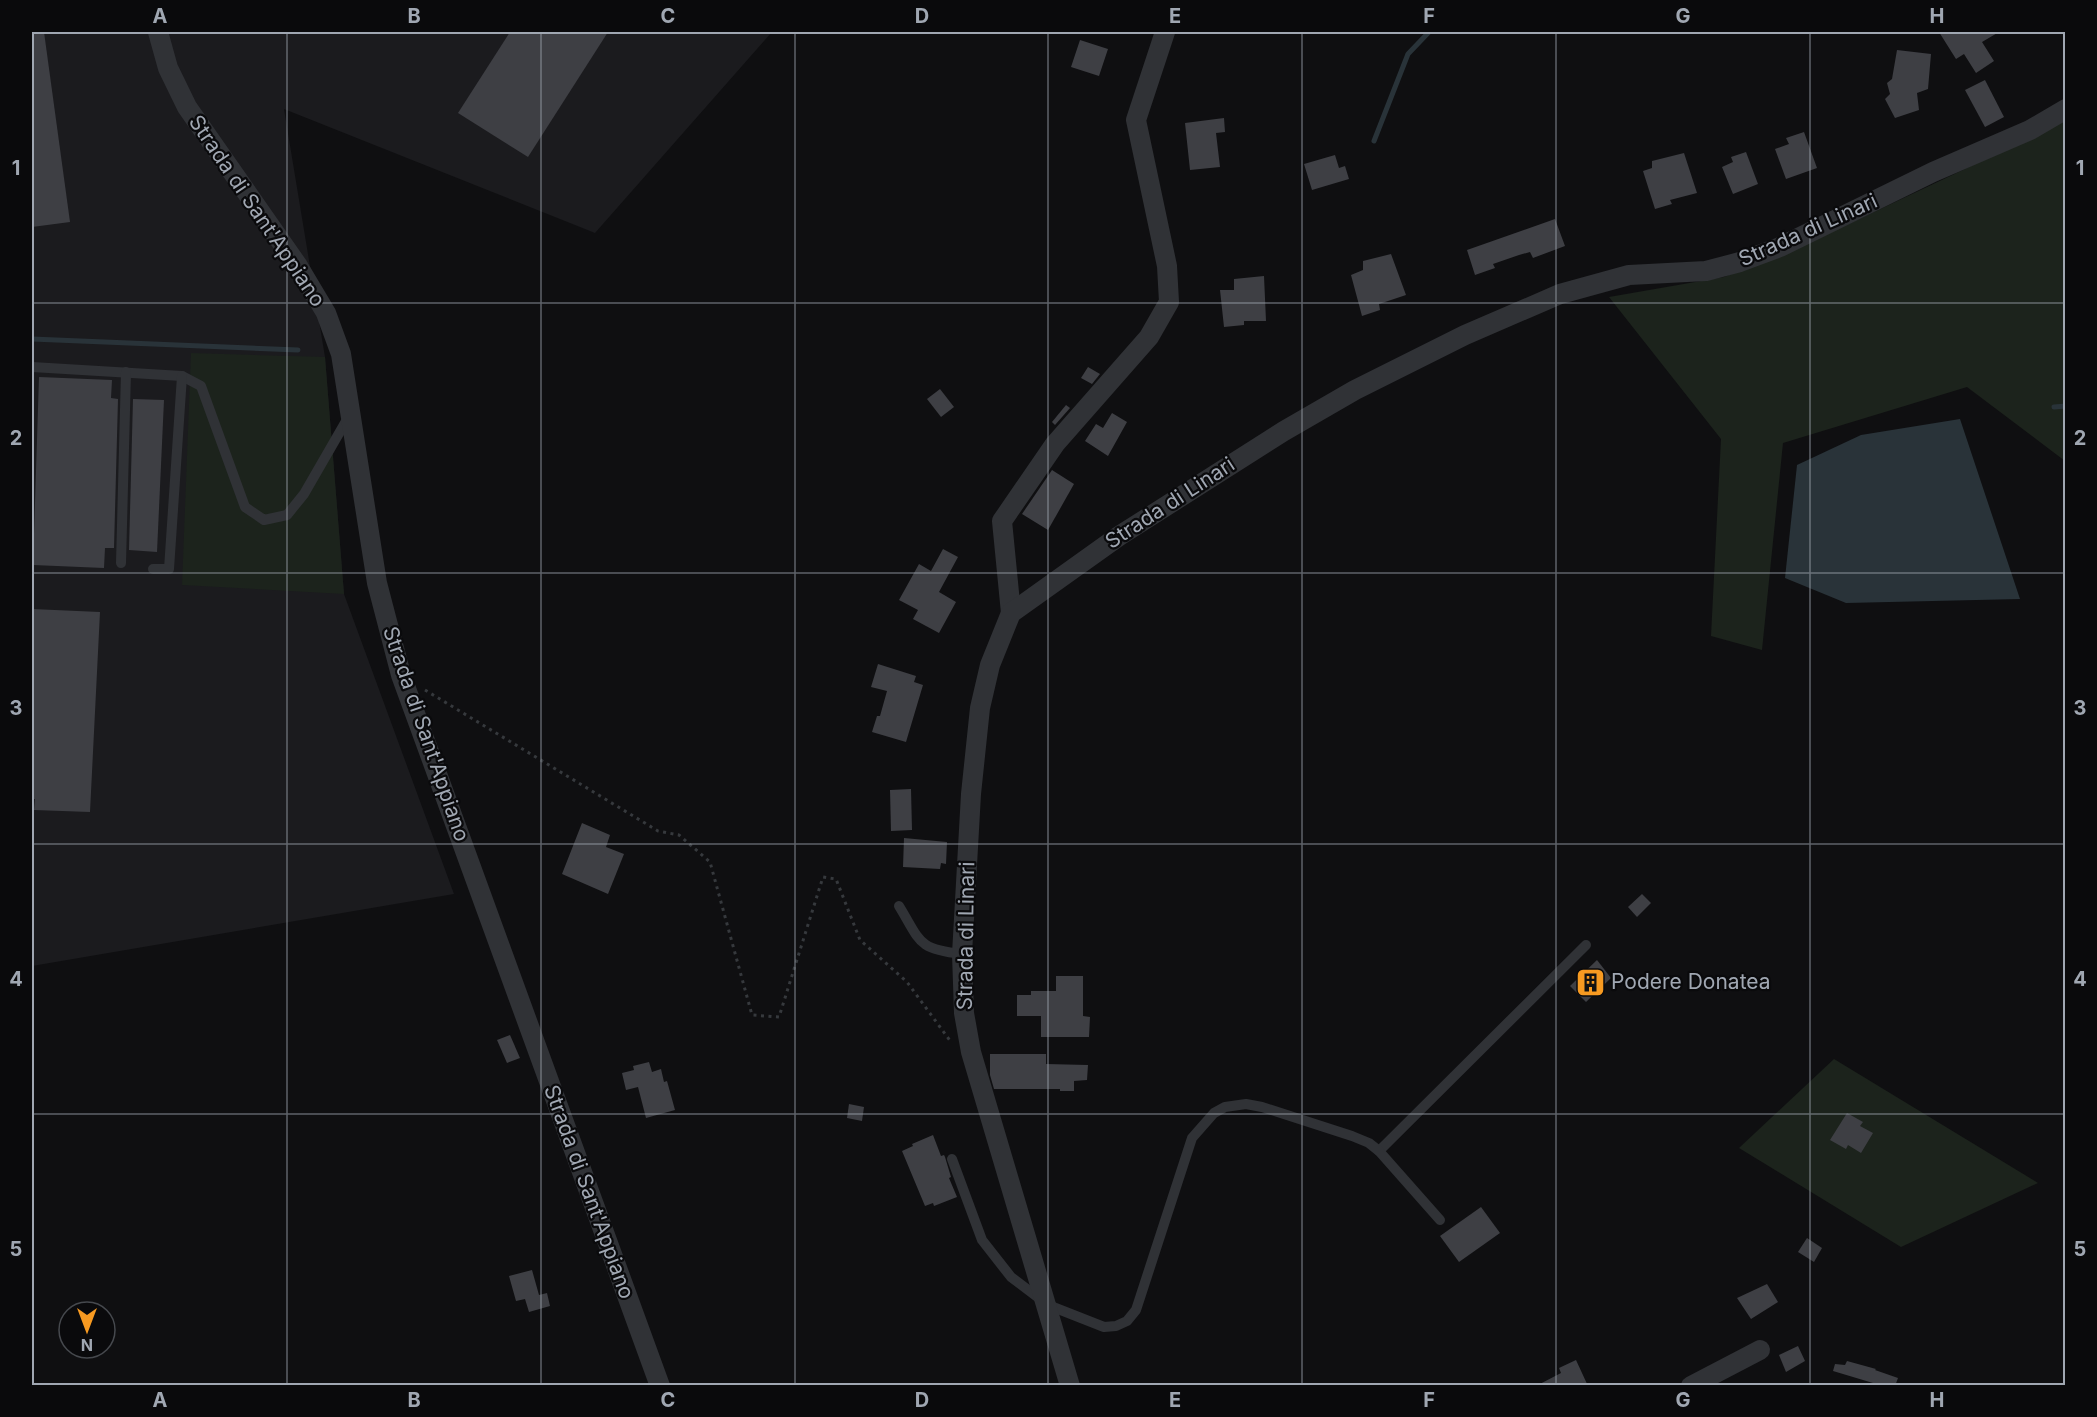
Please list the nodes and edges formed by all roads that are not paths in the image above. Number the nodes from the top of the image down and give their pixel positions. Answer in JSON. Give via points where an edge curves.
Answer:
{"nodes":[{"id":1,"x":158,"y":32,"type":"edge"},
{"id":2,"x":1165,"y":32,"type":"edge"},
{"id":3,"x":2066,"y":109,"type":"edge"},
{"id":4,"x":32,"y":367,"type":"edge"},
{"id":5,"x":126,"y":372,"type":"junction"},
{"id":6,"x":182,"y":375,"type":"junction"},
{"id":7,"x":350,"y":413,"type":"junction"},
{"id":8,"x":121,"y":563,"type":"dead end"},
{"id":9,"x":153,"y":569,"type":"dead end"},
{"id":10,"x":1011,"y":612,"type":"junction"},
{"id":11,"x":899,"y":906,"type":"dead end"},
{"id":12,"x":1586,"y":945,"type":"dead end"},
{"id":13,"x":962,"y":954,"type":"junction"},
{"id":14,"x":1379,"y":1151,"type":"junction"},
{"id":15,"x":952,"y":1159,"type":"dead end"},
{"id":16,"x":1440,"y":1220,"type":"dead end"},
{"id":17,"x":1047,"y":1305,"type":"junction"},
{"id":18,"x":1760,"y":1350,"type":"dead end"},
{"id":19,"x":660,"y":1386,"type":"edge"},
{"id":20,"x":1070,"y":1386,"type":"edge"},
{"id":21,"x":1691,"y":1386,"type":"edge"}],
"edges":[{"from":1,"to":7,"type":"street","name":"Strada di Sant'Appiano","via":[[168,68],[187,107],[298,266],[326,313],[341,354]]},
{"from":2,"to":10,"type":"street","via":[[1136,120],[1167,266],[1169,302],[1149,337],[1055,444],[1002,521]]},
{"from":3,"to":10,"type":"street","name":"Strada di Linari","via":[[2030,130],[1933,172],[1780,247],[1706,271],[1629,275],[1560,294],[1465,335],[1284,431],[1119,536]]},
{"from":4,"to":5,"type":"lane"},
{"from":5,"to":6,"type":"lane"},
{"from":5,"to":8,"type":"lane"},
{"from":6,"to":7,"type":"lane","via":[[201,386],[245,507],[264,520],[286,515],[304,494]]},
{"from":6,"to":9,"type":"lane","via":[[169,569]]},
{"from":7,"to":19,"type":"street","name":"Strada di Sant'Appiano","via":[[377,583],[401,675]]},
{"from":10,"to":13,"type":"street","name":"Strada di Linari","via":[[990,665],[980,708]]},
{"from":11,"to":13,"type":"lane","via":[[923,945]]},
{"from":12,"to":14,"type":"lane"},
{"from":13,"to":17,"type":"street","name":"Strada di Linari","via":[[964,1013],[971,1052]]},
{"from":14,"to":16,"type":"lane"},
{"from":14,"to":17,"type":"lane","via":[[1353,1136],[1262,1107],[1226,1107],[1214,1113],[1192,1138],[1136,1310],[1127,1321],[1104,1327]]},
{"from":15,"to":17,"type":"lane","via":[[982,1240],[1011,1277]]},
{"from":17,"to":20,"type":"street","name":"Strada di Linari"},
{"from":18,"to":21,"type":"street"}]}
